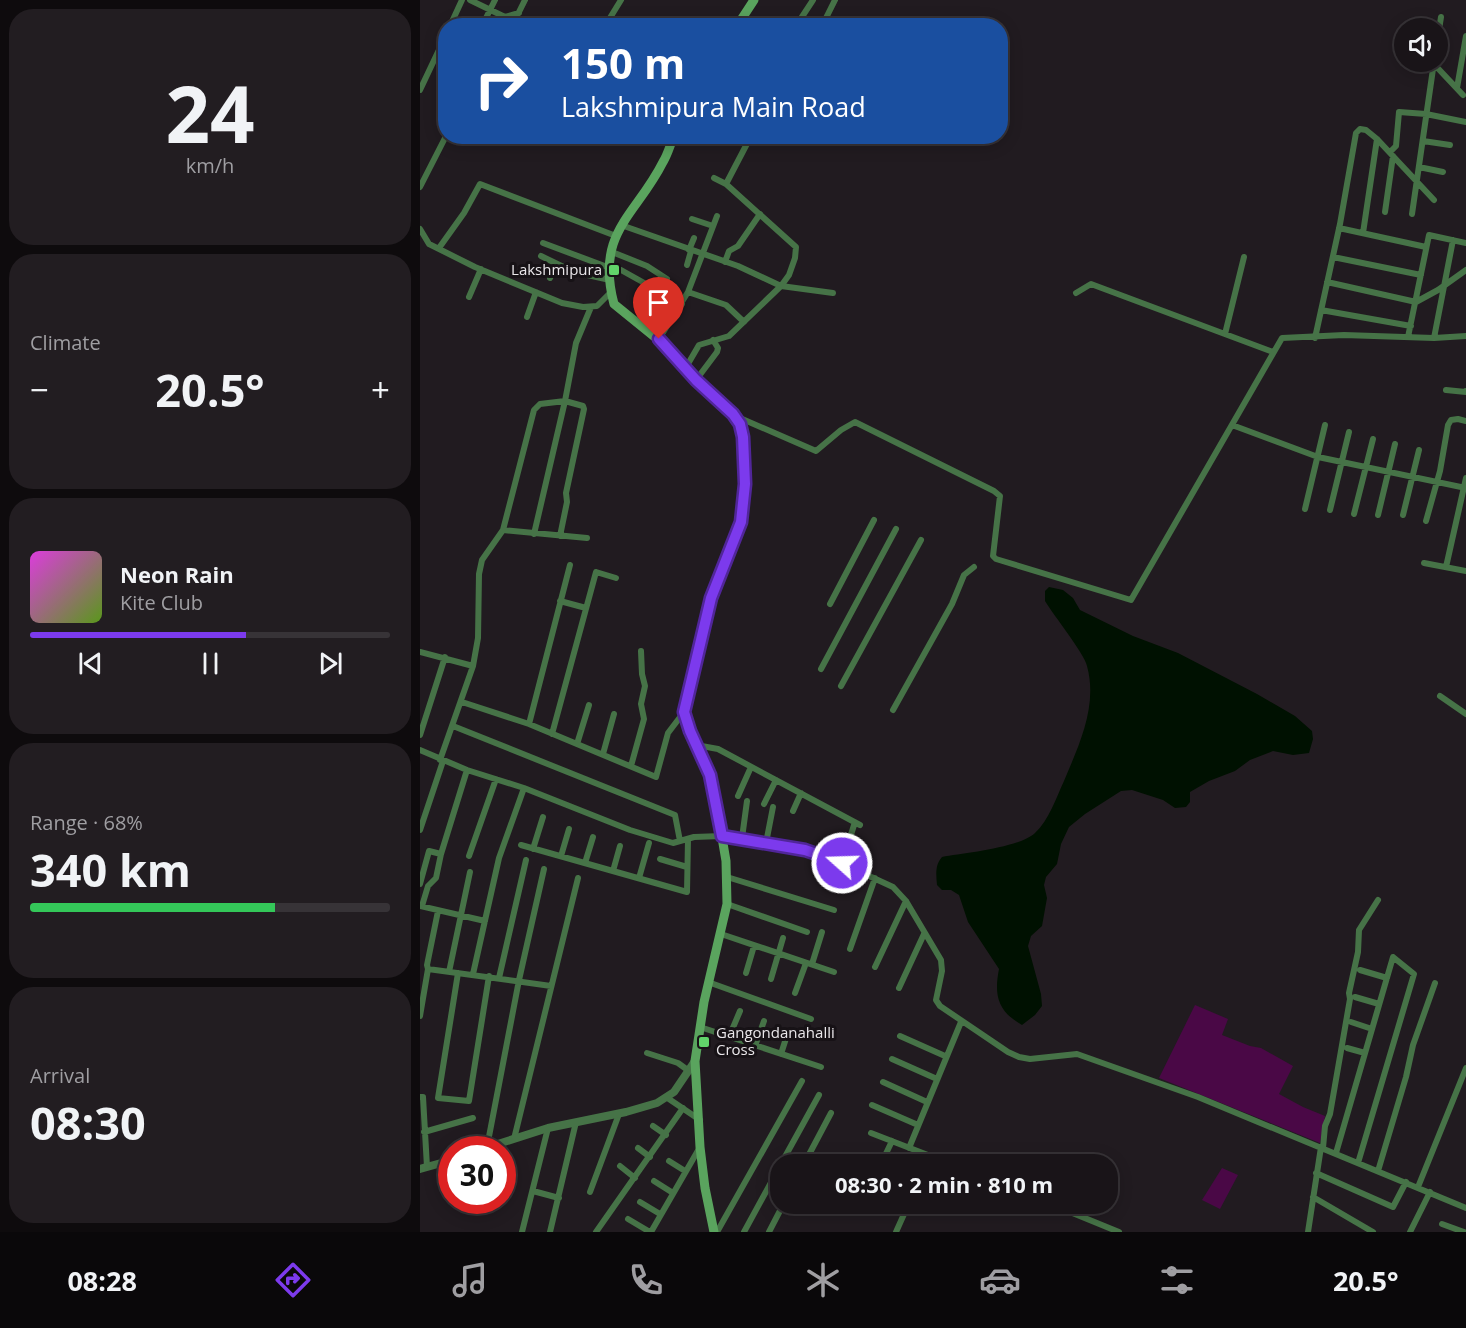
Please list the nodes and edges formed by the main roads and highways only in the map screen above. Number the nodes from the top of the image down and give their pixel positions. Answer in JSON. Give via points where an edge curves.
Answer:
{"nodes":[{"id":1,"x":754,"y":0,"type":"edge"},
{"id":2,"x":742,"y":18,"type":"edge"},
{"id":3,"x":670,"y":144,"type":"edge"},
{"id":4,"x":716,"y":1232,"type":"edge"}],
"edges":[{"from":1,"to":2,"type":"main road"},
{"from":3,"to":4,"type":"main road","via":[[616,236],[610,280],[614,304],[659,339],[733,414],[740,424],[744,446],[742,512],[735,541],[711,598],[684,712],[710,775],[727,877],[721,934],[708,982],[695,1061],[705,1188]]}]}
